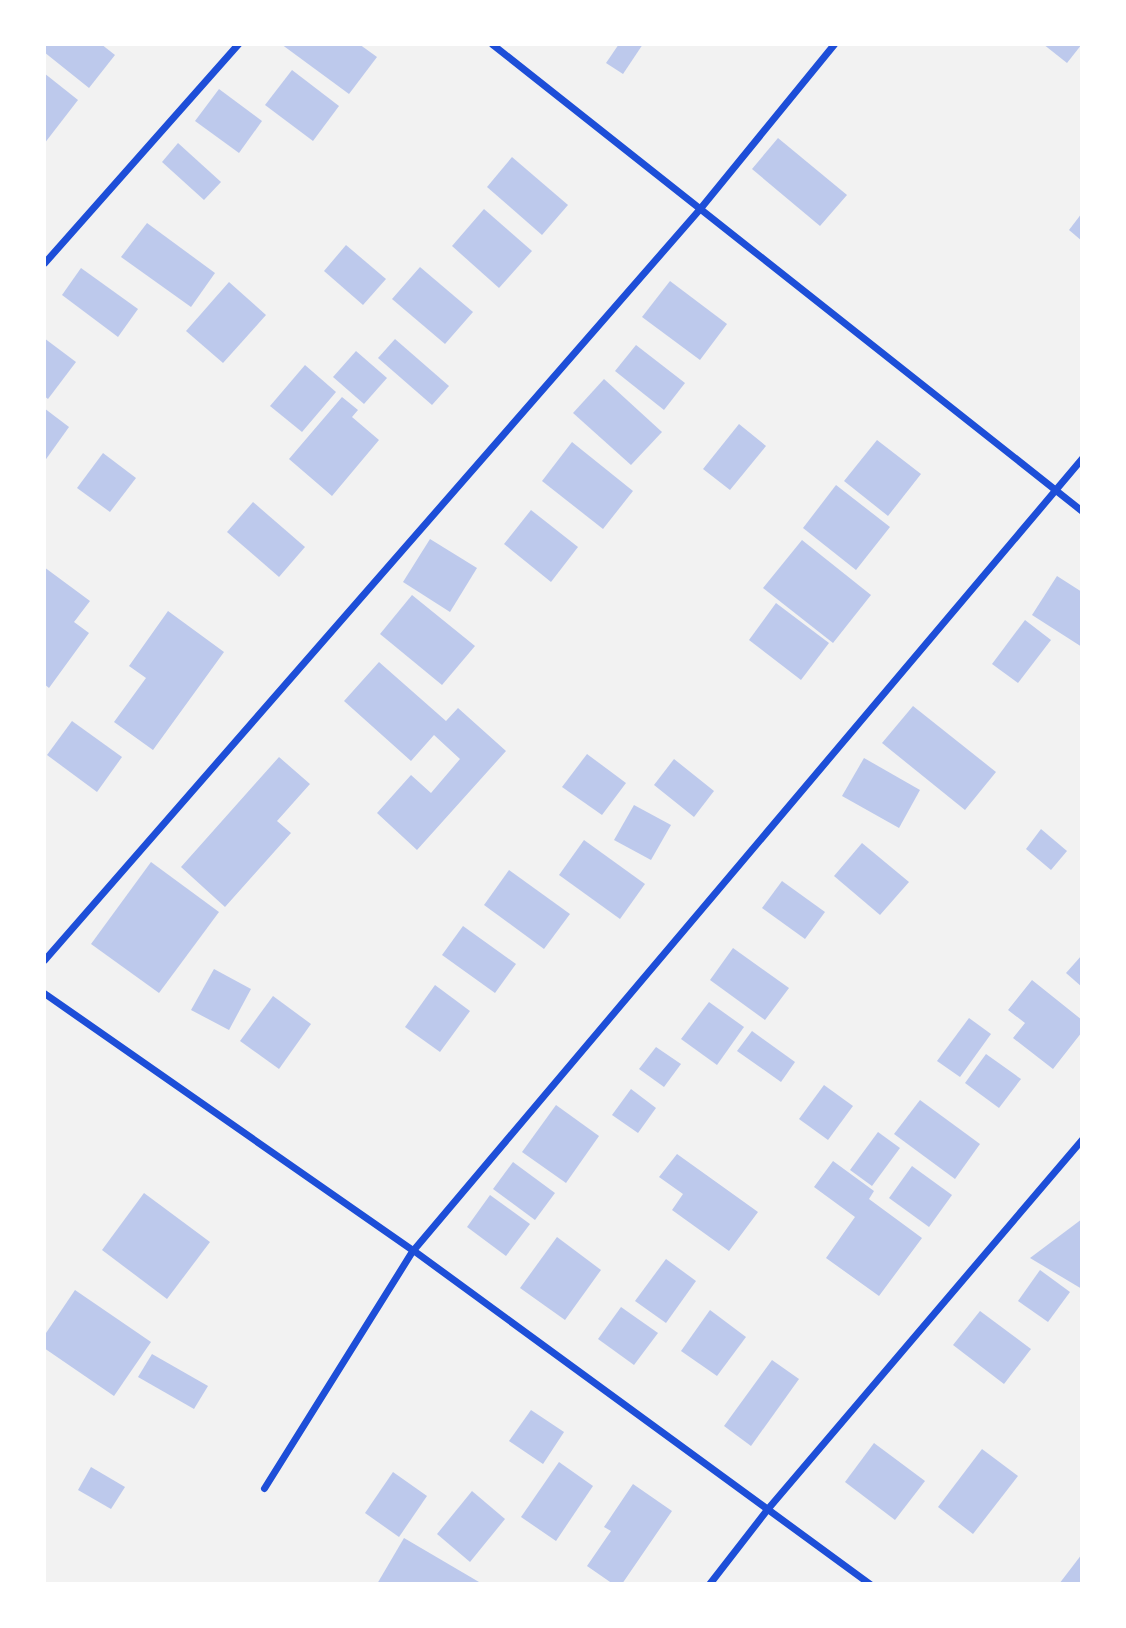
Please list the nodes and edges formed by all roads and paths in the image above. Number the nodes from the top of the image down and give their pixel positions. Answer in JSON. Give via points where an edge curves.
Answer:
{"nodes":[{"id":1,"x":238,"y":44,"type":"edge"},
{"id":2,"x":492,"y":44,"type":"edge"},
{"id":3,"x":834,"y":44,"type":"edge"},
{"id":4,"x":701,"y":207,"type":"junction"},
{"id":5,"x":44,"y":263,"type":"edge"},
{"id":6,"x":1082,"y":458,"type":"edge"},
{"id":7,"x":1055,"y":490,"type":"junction"},
{"id":8,"x":1082,"y":511,"type":"edge"},
{"id":9,"x":44,"y":960,"type":"edge"},
{"id":10,"x":44,"y":993,"type":"edge"},
{"id":11,"x":1082,"y":1139,"type":"edge"},
{"id":12,"x":413,"y":1250,"type":"junction"},
{"id":13,"x":264,"y":1488,"type":"dead end"},
{"id":14,"x":768,"y":1508,"type":"junction"},
{"id":15,"x":709,"y":1584,"type":"edge"},
{"id":16,"x":870,"y":1584,"type":"edge"}],
"edges":[{"from":1,"to":5,"type":"street"},
{"from":2,"to":4,"type":"street"},
{"from":3,"to":4,"type":"street"},
{"from":4,"to":7,"type":"street"},
{"from":4,"to":9,"type":"street"},
{"from":6,"to":7,"type":"street"},
{"from":7,"to":8,"type":"street"},
{"from":7,"to":12,"type":"street"},
{"from":10,"to":12,"type":"street"},
{"from":11,"to":14,"type":"street"},
{"from":12,"to":13,"type":"street"},
{"from":12,"to":14,"type":"street"},
{"from":14,"to":15,"type":"street"},
{"from":14,"to":16,"type":"street"}]}
